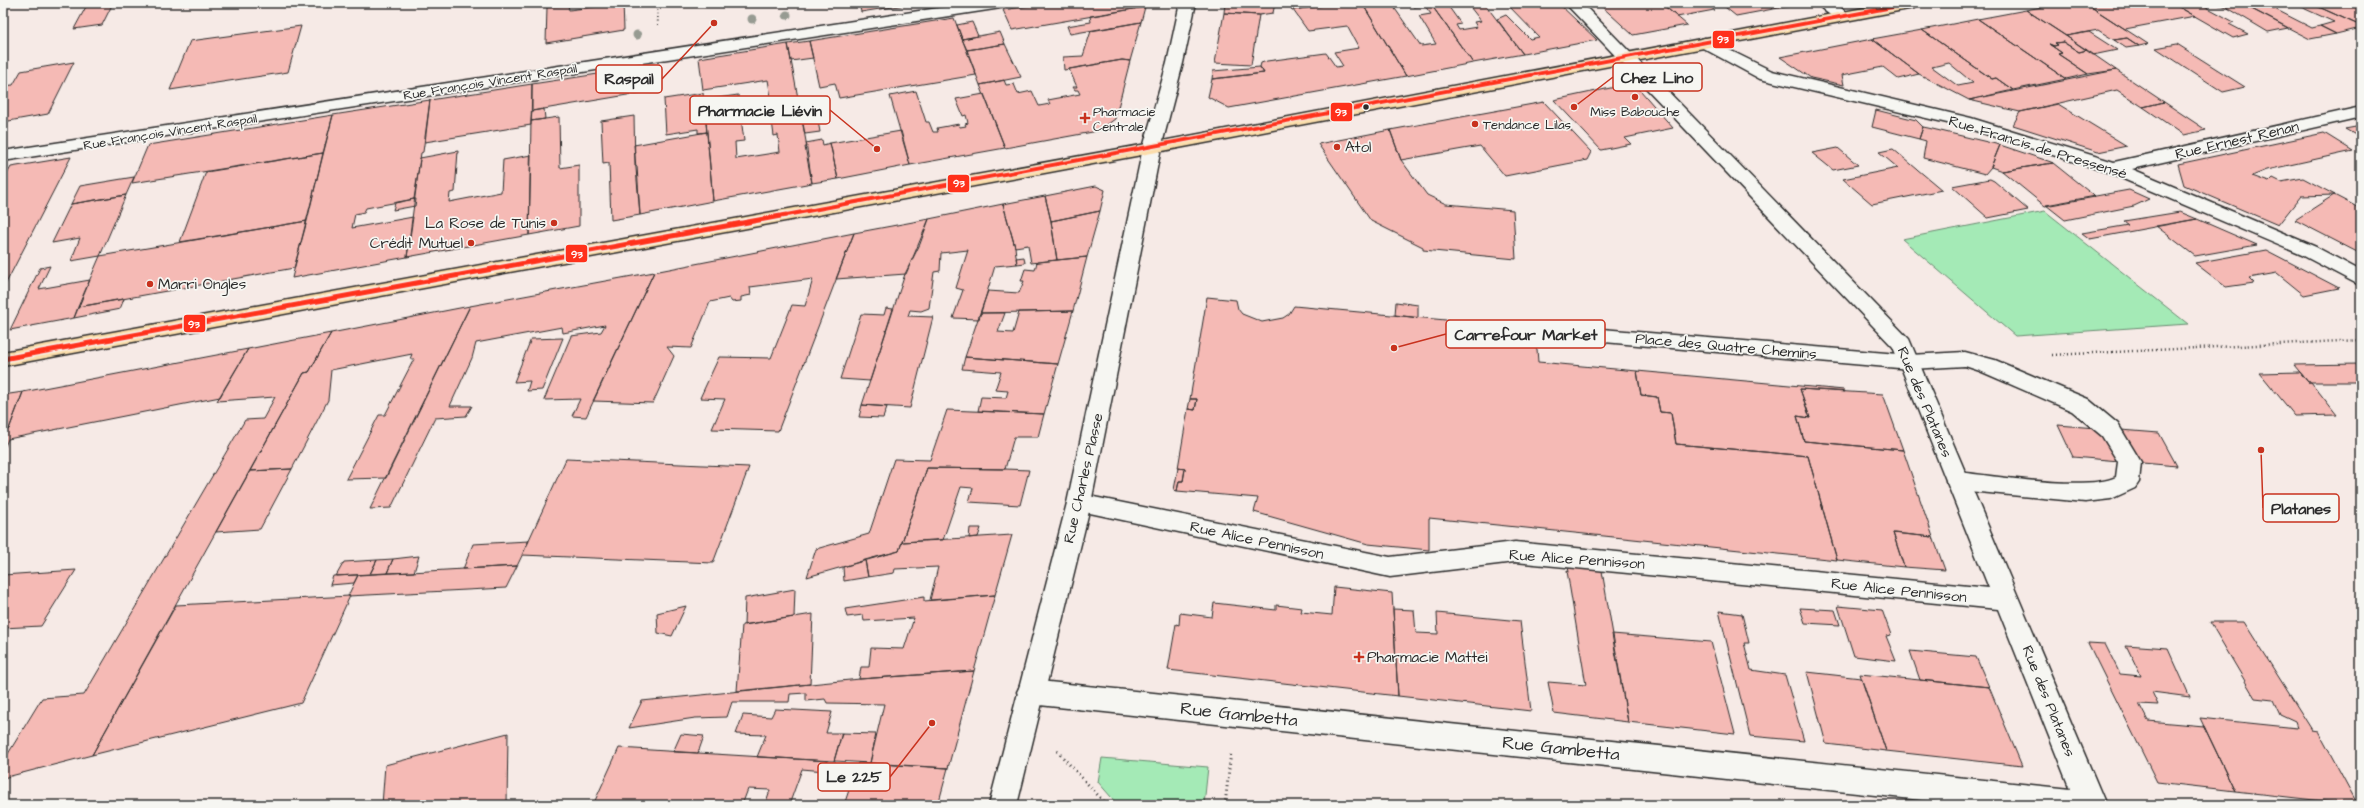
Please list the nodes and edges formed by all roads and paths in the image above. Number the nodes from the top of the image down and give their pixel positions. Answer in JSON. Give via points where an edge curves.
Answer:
{"nodes":[{"id":1,"x":1001,"y":3,"type":"edge"},
{"id":2,"x":1188,"y":3,"type":"edge"},
{"id":3,"x":1573,"y":3,"type":"edge"},
{"id":4,"x":1825,"y":3,"type":"edge"},
{"id":5,"x":1914,"y":3,"type":"edge"},
{"id":6,"x":1843,"y":16,"type":"junction"},
{"id":7,"x":1705,"y":43,"type":"junction"},
{"id":8,"x":1627,"y":57,"type":"junction"},
{"id":9,"x":2361,"y":112,"type":"edge"},
{"id":10,"x":1152,"y":148,"type":"junction"},
{"id":11,"x":3,"y":156,"type":"edge"},
{"id":12,"x":2113,"y":168,"type":"junction"},
{"id":13,"x":2361,"y":279,"type":"edge"},
{"id":14,"x":1543,"y":331,"type":"dead end"},
{"id":15,"x":2361,"y":340,"type":"edge"},
{"id":16,"x":2044,"y":356,"type":"dead end"},
{"id":17,"x":3,"y":359,"type":"edge"},
{"id":18,"x":1910,"y":362,"type":"junction"},
{"id":19,"x":1958,"y":481,"type":"junction"},
{"id":20,"x":1079,"y":503,"type":"junction"},
{"id":21,"x":2008,"y":600,"type":"junction"},
{"id":22,"x":1027,"y":705,"type":"junction"},
{"id":23,"x":1235,"y":714,"type":"junction"},
{"id":24,"x":1003,"y":805,"type":"edge"},
{"id":25,"x":1107,"y":805,"type":"edge"},
{"id":26,"x":1225,"y":805,"type":"edge"},
{"id":27,"x":2092,"y":805,"type":"edge"}],
"edges":[{"from":1,"to":11,"type":"street","name":"Rue François Vincent Raspail"},
{"from":2,"to":10,"type":"street","name":"Rue Charles Plasse"},
{"from":3,"to":8,"type":"street","name":"Rue des Platanes"},
{"from":4,"to":6,"type":"street"},
{"from":5,"to":6,"type":"main road"},
{"from":6,"to":7,"type":"main road"},
{"from":7,"to":8,"type":"main road"},
{"from":7,"to":12,"type":"street","name":"Rue Francis de Pressensé","via":[[1766,75],[1965,122]]},
{"from":8,"to":10,"type":"main road"},
{"from":8,"to":18,"type":"street","name":"Rue des Platanes","via":[[1902,344]]},
{"from":9,"to":12,"type":"street","name":"Rue Ernest Renan"},
{"from":10,"to":17,"type":"main road"},
{"from":10,"to":20,"type":"street","name":"Rue Charles Plasse"},
{"from":12,"to":13,"type":"street","name":"Rue Francis de Pressensé","via":[[2309,251]]},
{"from":14,"to":18,"type":"street","name":"Place des Quatre Chemins"},
{"from":15,"to":16,"type":"path"},
{"from":18,"to":19,"type":"street","name":"Rue des Platanes"},
{"from":18,"to":19,"type":"street","name":"Place des Quatre Chemins","via":[[1965,359],[2080,405],[2110,430],[2130,462],[2127,482],[2111,490],[2085,492]]},
{"from":19,"to":21,"type":"street","name":"Rue des Platanes"},
{"from":20,"to":21,"type":"street","name":"Rue Alice Pennisson","via":[[1390,567],[1515,552]]},
{"from":20,"to":22,"type":"street","name":"Rue Charles Plasse"},
{"from":21,"to":27,"type":"street","name":"Rue des Platanes"},
{"from":22,"to":23,"type":"street","name":"Rue Gambetta"},
{"from":22,"to":24,"type":"street","name":"Rue Charles Plasse"},
{"from":22,"to":25,"type":"path"},
{"from":23,"to":26,"type":"path"},
{"from":23,"to":27,"type":"street","name":"Rue Gambetta"}]}
